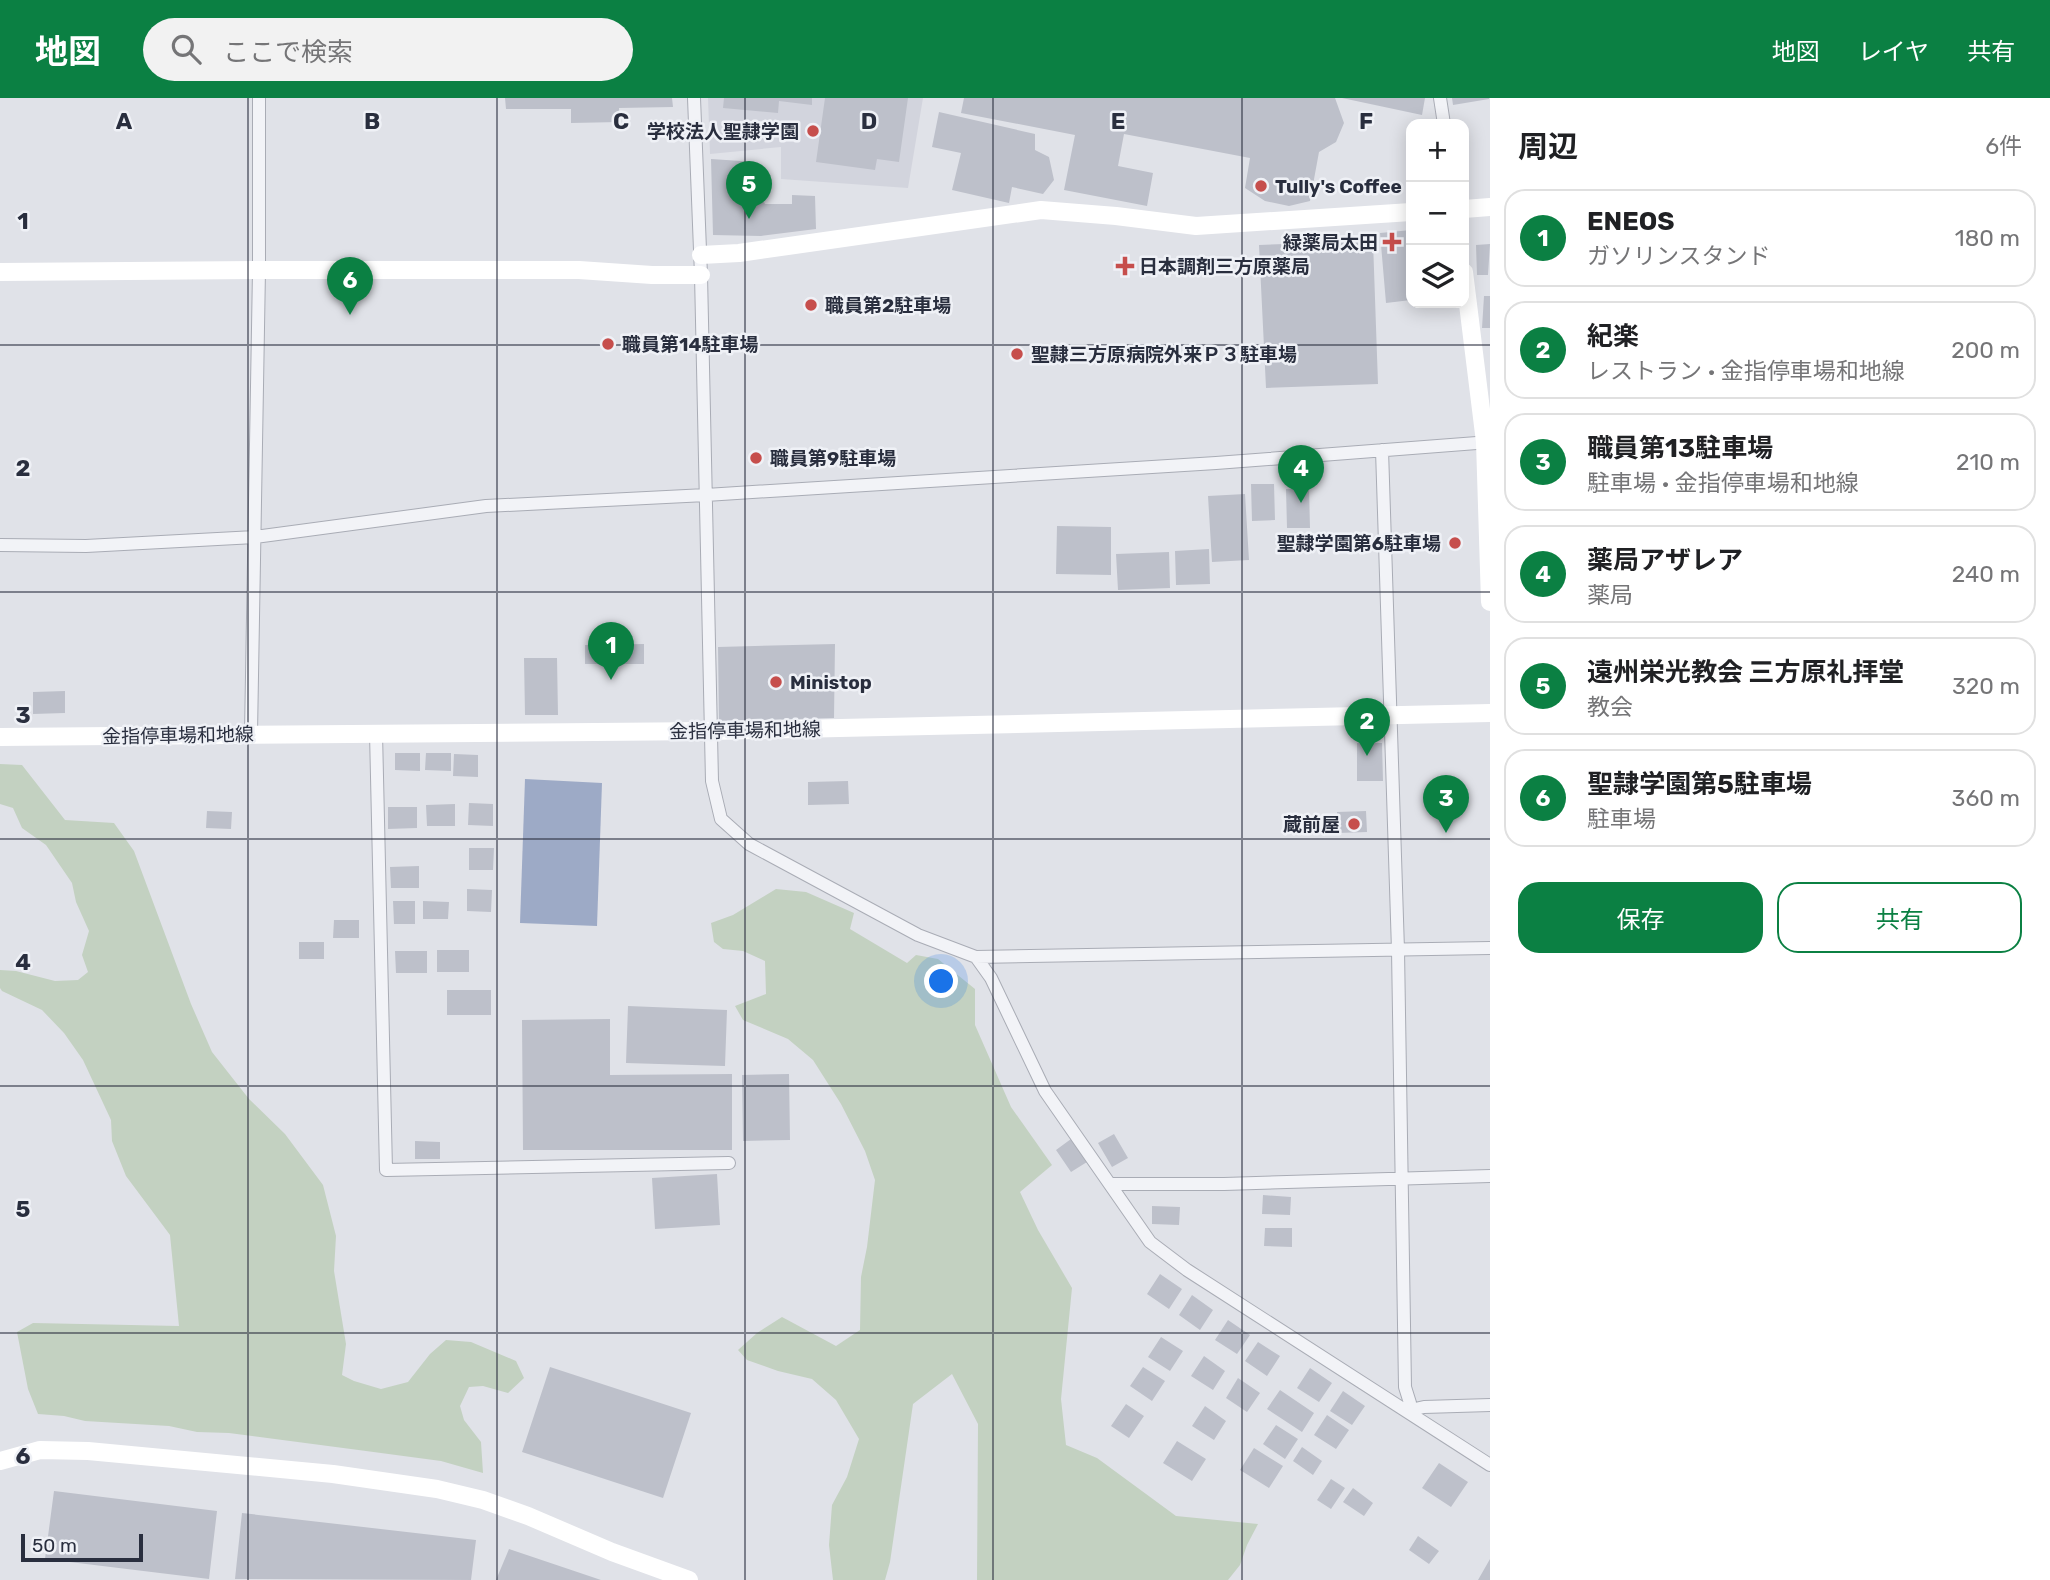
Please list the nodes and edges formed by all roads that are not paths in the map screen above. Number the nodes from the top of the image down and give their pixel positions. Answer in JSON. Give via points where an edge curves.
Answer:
{"nodes":[{"id":1,"x":259,"y":98,"type":"edge"},
{"id":2,"x":694,"y":98,"type":"edge"},
{"id":3,"x":1440,"y":98,"type":"edge"},
{"id":4,"x":1443,"y":119,"type":"edge"},
{"id":5,"x":1490,"y":207,"type":"edge"},
{"id":6,"x":1469,"y":209,"type":"edge"},
{"id":7,"x":1406,"y":212,"type":"edge"},
{"id":8,"x":701,"y":255,"type":"junction"},
{"id":9,"x":259,"y":270,"type":"junction"},
{"id":10,"x":0,"y":272,"type":"edge"},
{"id":11,"x":701,"y":275,"type":"junction"},
{"id":12,"x":1469,"y":307,"type":"edge"},
{"id":13,"x":1488,"y":442,"type":"edge"},
{"id":14,"x":1382,"y":450,"type":"junction"},
{"id":15,"x":706,"y":495,"type":"junction"},
{"id":16,"x":255,"y":537,"type":"junction"},
{"id":17,"x":0,"y":545,"type":"edge"},
{"id":18,"x":1490,"y":602,"type":"edge"},
{"id":19,"x":1490,"y":713,"type":"edge"},
{"id":20,"x":1391,"y":717,"type":"junction"},
{"id":21,"x":711,"y":730,"type":"junction"},
{"id":22,"x":376,"y":733,"type":"junction"},
{"id":23,"x":251,"y":734,"type":"junction"},
{"id":24,"x":0,"y":737,"type":"edge"},
{"id":25,"x":1490,"y":948,"type":"edge"},
{"id":26,"x":1398,"y":950,"type":"junction"},
{"id":27,"x":976,"y":957,"type":"junction"},
{"id":28,"x":729,"y":1163,"type":"dead end"},
{"id":29,"x":1490,"y":1175,"type":"edge"},
{"id":30,"x":1402,"y":1178,"type":"junction"},
{"id":31,"x":1111,"y":1184,"type":"junction"},
{"id":32,"x":1490,"y":1405,"type":"edge"},
{"id":33,"x":1406,"y":1411,"type":"junction"},
{"id":34,"x":0,"y":1461,"type":"edge"},
{"id":35,"x":1490,"y":1465,"type":"edge"},
{"id":36,"x":689,"y":1580,"type":"edge"}],
"edges":[{"from":1,"to":9,"type":"street"},
{"from":2,"to":8,"type":"street"},
{"from":3,"to":4,"type":"street"},
{"from":5,"to":6,"type":"street"},
{"from":7,"to":8,"type":"street","via":[[1195,226],[1041,210]]},
{"from":8,"to":11,"type":"street"},
{"from":9,"to":10,"type":"street"},
{"from":9,"to":11,"type":"street"},
{"from":9,"to":16,"type":"street"},
{"from":11,"to":15,"type":"street"},
{"from":12,"to":13,"type":"street"},
{"from":13,"to":14,"type":"street"},
{"from":13,"to":18,"type":"street"},
{"from":14,"to":15,"type":"street"},
{"from":14,"to":20,"type":"street"},
{"from":15,"to":16,"type":"street","via":[[486,506]]},
{"from":15,"to":21,"type":"street"},
{"from":16,"to":17,"type":"street","via":[[86,546]]},
{"from":16,"to":23,"type":"street"},
{"from":19,"to":20,"type":"street","name":"金指停車場和地線"},
{"from":20,"to":21,"type":"street","name":"金指停車場和地線"},
{"from":20,"to":26,"type":"street"},
{"from":21,"to":22,"type":"street","name":"金指停車場和地線"},
{"from":21,"to":27,"type":"street","via":[[712,781],[721,819],[749,844],[918,935]]},
{"from":22,"to":23,"type":"street","name":"金指停車場和地線"},
{"from":22,"to":28,"type":"street","via":[[386,1170]]},
{"from":23,"to":24,"type":"street","name":"金指停車場和地線"},
{"from":25,"to":26,"type":"street"},
{"from":26,"to":27,"type":"street"},
{"from":26,"to":30,"type":"street"},
{"from":27,"to":31,"type":"street","via":[[991,978],[1045,1091]]},
{"from":29,"to":30,"type":"street"},
{"from":30,"to":31,"type":"street"},
{"from":30,"to":33,"type":"street","via":[[1405,1387],[1410,1403]]},
{"from":31,"to":33,"type":"street","via":[[1150,1242]]},
{"from":32,"to":33,"type":"street","via":[[1424,1406]]},
{"from":33,"to":35,"type":"street"},
{"from":34,"to":36,"type":"street","via":[[40,1450],[88,1451],[333,1474],[437,1489],[528,1516]]}]}
